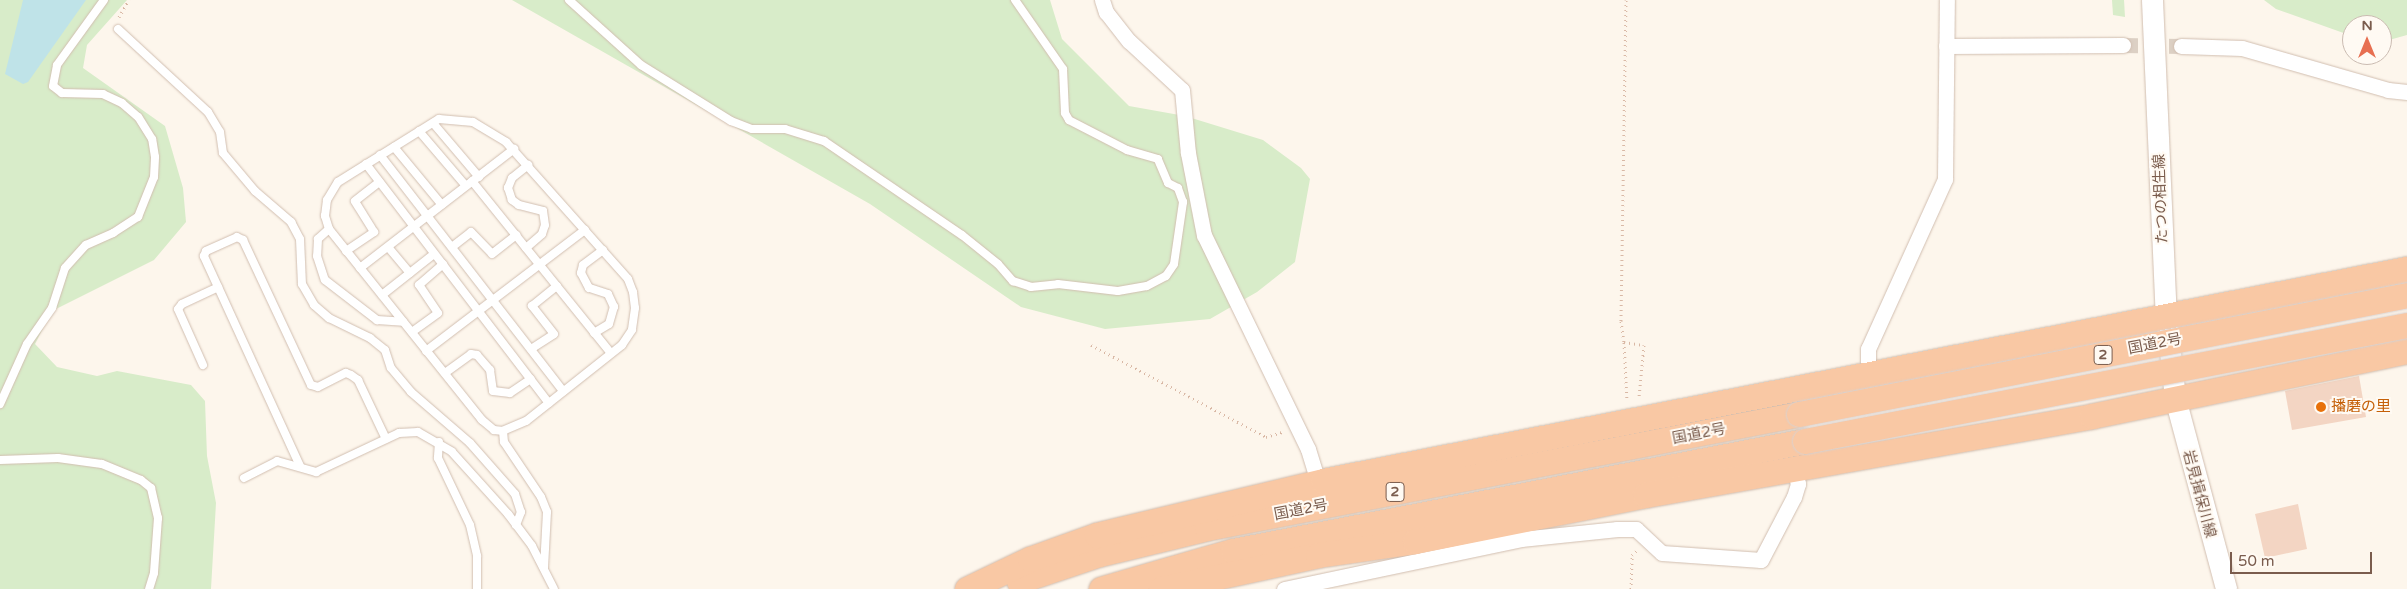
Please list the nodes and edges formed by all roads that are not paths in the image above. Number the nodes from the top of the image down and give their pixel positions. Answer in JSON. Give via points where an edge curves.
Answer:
{"nodes":[{"id":1,"x":104,"y":0,"type":"edge"},
{"id":2,"x":569,"y":0,"type":"edge"},
{"id":3,"x":1016,"y":0,"type":"edge"},
{"id":4,"x":1102,"y":0,"type":"edge"},
{"id":5,"x":1947,"y":0,"type":"edge"},
{"id":6,"x":2152,"y":0,"type":"edge"},
{"id":7,"x":118,"y":29,"type":"road end"},
{"id":8,"x":2123,"y":45,"type":"tunnel mouth"},
{"id":9,"x":1946,"y":46,"type":"junction"},
{"id":10,"x":2181,"y":46,"type":"tunnel mouth"},
{"id":11,"x":2407,"y":92,"type":"edge"},
{"id":12,"x":433,"y":123,"type":"junction"},
{"id":13,"x":419,"y":131,"type":"junction"},
{"id":14,"x":394,"y":147,"type":"junction"},
{"id":15,"x":514,"y":150,"type":"junction"},
{"id":16,"x":380,"y":156,"type":"junction"},
{"id":17,"x":366,"y":164,"type":"junction"},
{"id":18,"x":528,"y":165,"type":"junction"},
{"id":19,"x":379,"y":182,"type":"junction"},
{"id":20,"x":472,"y":182,"type":"junction"},
{"id":21,"x":442,"y":205,"type":"junction"},
{"id":22,"x":428,"y":216,"type":"junction"},
{"id":23,"x":414,"y":227,"type":"junction"},
{"id":24,"x":329,"y":229,"type":"junction"},
{"id":25,"x":585,"y":230,"type":"junction"},
{"id":26,"x":516,"y":235,"type":"junction"},
{"id":27,"x":388,"y":247,"type":"junction"},
{"id":28,"x":452,"y":248,"type":"junction"},
{"id":29,"x":526,"y":248,"type":"junction"},
{"id":30,"x":603,"y":250,"type":"junction"},
{"id":31,"x":346,"y":251,"type":"junction"},
{"id":32,"x":434,"y":254,"type":"junction"},
{"id":33,"x":443,"y":264,"type":"junction"},
{"id":34,"x":539,"y":265,"type":"junction"},
{"id":35,"x":360,"y":268,"type":"junction"},
{"id":36,"x":2407,"y":269,"type":"edge"},
{"id":37,"x":410,"y":273,"type":"junction"},
{"id":38,"x":557,"y":286,"type":"junction"},
{"id":39,"x":218,"y":287,"type":"junction"},
{"id":40,"x":382,"y":295,"type":"junction"},
{"id":41,"x":2407,"y":295,"type":"edge"},
{"id":42,"x":493,"y":300,"type":"junction"},
{"id":43,"x":478,"y":311,"type":"junction"},
{"id":44,"x":2166,"y":315,"type":"junction"},
{"id":45,"x":403,"y":322,"type":"junction"},
{"id":46,"x":2407,"y":325,"type":"edge"},
{"id":47,"x":412,"y":332,"type":"junction"},
{"id":48,"x":594,"y":333,"type":"junction"},
{"id":49,"x":531,"y":349,"type":"junction"},
{"id":50,"x":426,"y":351,"type":"junction"},
{"id":51,"x":2407,"y":351,"type":"edge"},
{"id":52,"x":611,"y":353,"type":"junction"},
{"id":53,"x":203,"y":366,"type":"dead end"},
{"id":54,"x":445,"y":373,"type":"junction"},
{"id":55,"x":1868,"y":373,"type":"junction"},
{"id":56,"x":531,"y":379,"type":"junction"},
{"id":57,"x":564,"y":391,"type":"junction"},
{"id":58,"x":2175,"y":398,"type":"junction"},
{"id":59,"x":549,"y":402,"type":"junction"},
{"id":60,"x":0,"y":404,"type":"edge"},
{"id":61,"x":503,"y":431,"type":"junction"},
{"id":62,"x":386,"y":439,"type":"junction"},
{"id":63,"x":439,"y":442,"type":"junction"},
{"id":64,"x":0,"y":460,"type":"edge"},
{"id":65,"x":300,"y":466,"type":"junction"},
{"id":66,"x":1794,"y":468,"type":"junction"},
{"id":67,"x":244,"y":478,"type":"dead end"},
{"id":68,"x":1318,"y":482,"type":"junction"},
{"id":69,"x":516,"y":525,"type":"junction"},
{"id":70,"x":1443,"y":546,"type":"junction"},
{"id":71,"x":544,"y":568,"type":"junction"},
{"id":72,"x":149,"y":589,"type":"edge"},
{"id":73,"x":477,"y":589,"type":"edge"},
{"id":74,"x":554,"y":589,"type":"edge"},
{"id":75,"x":967,"y":589,"type":"edge"},
{"id":76,"x":995,"y":589,"type":"edge"},
{"id":77,"x":1101,"y":589,"type":"edge"},
{"id":78,"x":1161,"y":589,"type":"edge"},
{"id":79,"x":1284,"y":589,"type":"edge"},
{"id":80,"x":2226,"y":589,"type":"edge"}],
"edges":[{"from":1,"to":60,"type":"lane","via":[[57,65],[53,86],[62,93],[103,94],[122,103],[138,117],[152,139],[154,177],[138,217],[86,245],[65,268],[52,308],[27,344]]},
{"from":2,"to":3,"type":"lane","via":[[642,65],[731,121],[752,129],[784,129],[824,141],[962,235],[998,264],[1013,281],[1031,287],[1058,284],[1118,291],[1147,286],[1166,276],[1174,264],[1183,202],[1178,188],[1168,183],[1158,159],[1127,150],[1069,120],[1065,113],[1063,69]]},
{"from":4,"to":68,"type":"street","via":[[1106,12],[1129,41],[1182,90],[1188,153],[1204,235],[1296,423]]},
{"from":5,"to":9,"type":"street"},
{"from":6,"to":44,"type":"main road","name":"たつの相生線"},
{"from":7,"to":69,"type":"lane","via":[[208,112],[220,132],[224,153],[255,191],[292,222],[300,239],[302,284],[314,304],[329,318],[370,338],[385,350],[391,368],[411,392],[470,443],[515,494],[521,512]]},
{"from":8,"to":9,"type":"street"},
{"from":9,"to":55,"type":"street","via":[[1945,179],[1868,349]]},
{"from":10,"to":11,"type":"street","via":[[2242,48],[2388,90]]},
{"from":12,"to":13,"type":"lane"},
{"from":12,"to":15,"type":"lane","via":[[439,119],[473,122]]},
{"from":12,"to":20,"type":"lane"},
{"from":13,"to":14,"type":"lane"},
{"from":13,"to":20,"type":"lane"},
{"from":14,"to":16,"type":"lane"},
{"from":14,"to":21,"type":"lane"},
{"from":15,"to":18,"type":"lane"},
{"from":15,"to":20,"type":"lane"},
{"from":16,"to":17,"type":"lane"},
{"from":16,"to":22,"type":"lane"},
{"from":17,"to":19,"type":"lane"},
{"from":17,"to":24,"type":"lane","via":[[338,182],[332,191],[325,216]]},
{"from":18,"to":25,"type":"lane"},
{"from":18,"to":29,"type":"lane","via":[[512,178],[508,188],[512,200],[519,205],[543,211],[546,225],[542,234]]},
{"from":19,"to":23,"type":"lane"},
{"from":19,"to":31,"type":"lane","via":[[355,201],[374,232]]},
{"from":20,"to":21,"type":"lane"},
{"from":20,"to":26,"type":"lane"},
{"from":21,"to":22,"type":"lane"},
{"from":22,"to":23,"type":"lane"},
{"from":22,"to":28,"type":"lane"},
{"from":23,"to":27,"type":"lane"},
{"from":23,"to":32,"type":"lane"},
{"from":24,"to":31,"type":"lane"},
{"from":24,"to":45,"type":"lane","via":[[318,239],[317,256],[325,280],[377,320]]},
{"from":25,"to":30,"type":"lane"},
{"from":25,"to":34,"type":"lane"},
{"from":26,"to":28,"type":"lane","via":[[492,254],[471,232]]},
{"from":26,"to":29,"type":"lane"},
{"from":27,"to":35,"type":"lane"},
{"from":27,"to":37,"type":"lane"},
{"from":28,"to":42,"type":"lane"},
{"from":29,"to":34,"type":"lane"},
{"from":30,"to":48,"type":"lane","via":[[583,265],[581,272],[589,288],[608,294],[614,307],[609,324]]},
{"from":30,"to":52,"type":"lane","via":[[628,279],[635,308],[632,330]]},
{"from":31,"to":35,"type":"lane"},
{"from":32,"to":33,"type":"lane"},
{"from":32,"to":37,"type":"lane"},
{"from":33,"to":43,"type":"lane"},
{"from":33,"to":47,"type":"lane","via":[[419,285],[438,313]]},
{"from":34,"to":38,"type":"lane"},
{"from":34,"to":42,"type":"lane"},
{"from":35,"to":40,"type":"lane"},
{"from":36,"to":44,"type":"highway"},
{"from":37,"to":40,"type":"lane"},
{"from":38,"to":48,"type":"lane"},
{"from":38,"to":49,"type":"lane","via":[[532,306],[554,334]]},
{"from":39,"to":53,"type":"lane","via":[[178,309]]},
{"from":39,"to":62,"type":"lane","via":[[204,256],[206,251],[237,237],[243,240],[311,385],[318,387],[346,373],[358,380]]},
{"from":39,"to":65,"type":"lane"},
{"from":40,"to":45,"type":"lane"},
{"from":41,"to":76,"type":"highway","name":"国道2号","number":"2","bridge":true,"via":[[1208,528],[1099,554]]},
{"from":42,"to":43,"type":"lane"},
{"from":42,"to":49,"type":"lane"},
{"from":43,"to":50,"type":"lane"},
{"from":43,"to":56,"type":"lane"},
{"from":44,"to":55,"type":"highway"},
{"from":44,"to":58,"type":"main road","name":"たつの相生線"},
{"from":45,"to":47,"type":"lane"},
{"from":46,"to":77,"type":"highway","name":"国道2号","number":"2","bridge":true,"via":[[1233,551]]},
{"from":47,"to":50,"type":"lane"},
{"from":48,"to":52,"type":"lane"},
{"from":49,"to":57,"type":"lane"},
{"from":50,"to":54,"type":"lane"},
{"from":51,"to":58,"type":"highway"},
{"from":52,"to":57,"type":"lane"},
{"from":54,"to":56,"type":"lane","via":[[471,354],[478,355],[490,370],[493,391],[510,393]]},
{"from":54,"to":61,"type":"lane","via":[[482,420],[494,430]]},
{"from":55,"to":68,"type":"highway","via":[[1634,410]]},
{"from":56,"to":59,"type":"lane"},
{"from":57,"to":59,"type":"lane"},
{"from":58,"to":66,"type":"highway"},
{"from":58,"to":80,"type":"main road","name":"岩見揖保川線"},
{"from":59,"to":61,"type":"lane","via":[[516,427]]},
{"from":61,"to":71,"type":"lane","via":[[504,442],[541,497],[547,512]]},
{"from":62,"to":63,"type":"lane","via":[[399,433],[418,432]]},
{"from":62,"to":65,"type":"lane","via":[[316,472]]},
{"from":63,"to":69,"type":"lane","via":[[452,452]]},
{"from":63,"to":73,"type":"lane","via":[[438,458],[470,525],[477,556]]},
{"from":64,"to":72,"type":"lane","via":[[58,458],[102,464],[141,480],[151,488],[158,518],[155,566]]},
{"from":65,"to":67,"type":"lane","via":[[277,461]]},
{"from":66,"to":70,"type":"highway"},
{"from":66,"to":70,"type":"street","via":[[1798,484],[1794,497],[1761,560],[1662,553],[1636,529]]},
{"from":68,"to":75,"type":"highway","via":[[1096,535],[1030,559]]},
{"from":69,"to":71,"type":"lane"},
{"from":70,"to":78,"type":"highway","via":[[1318,555]]},
{"from":70,"to":79,"type":"street"},
{"from":71,"to":74,"type":"lane"}]}
